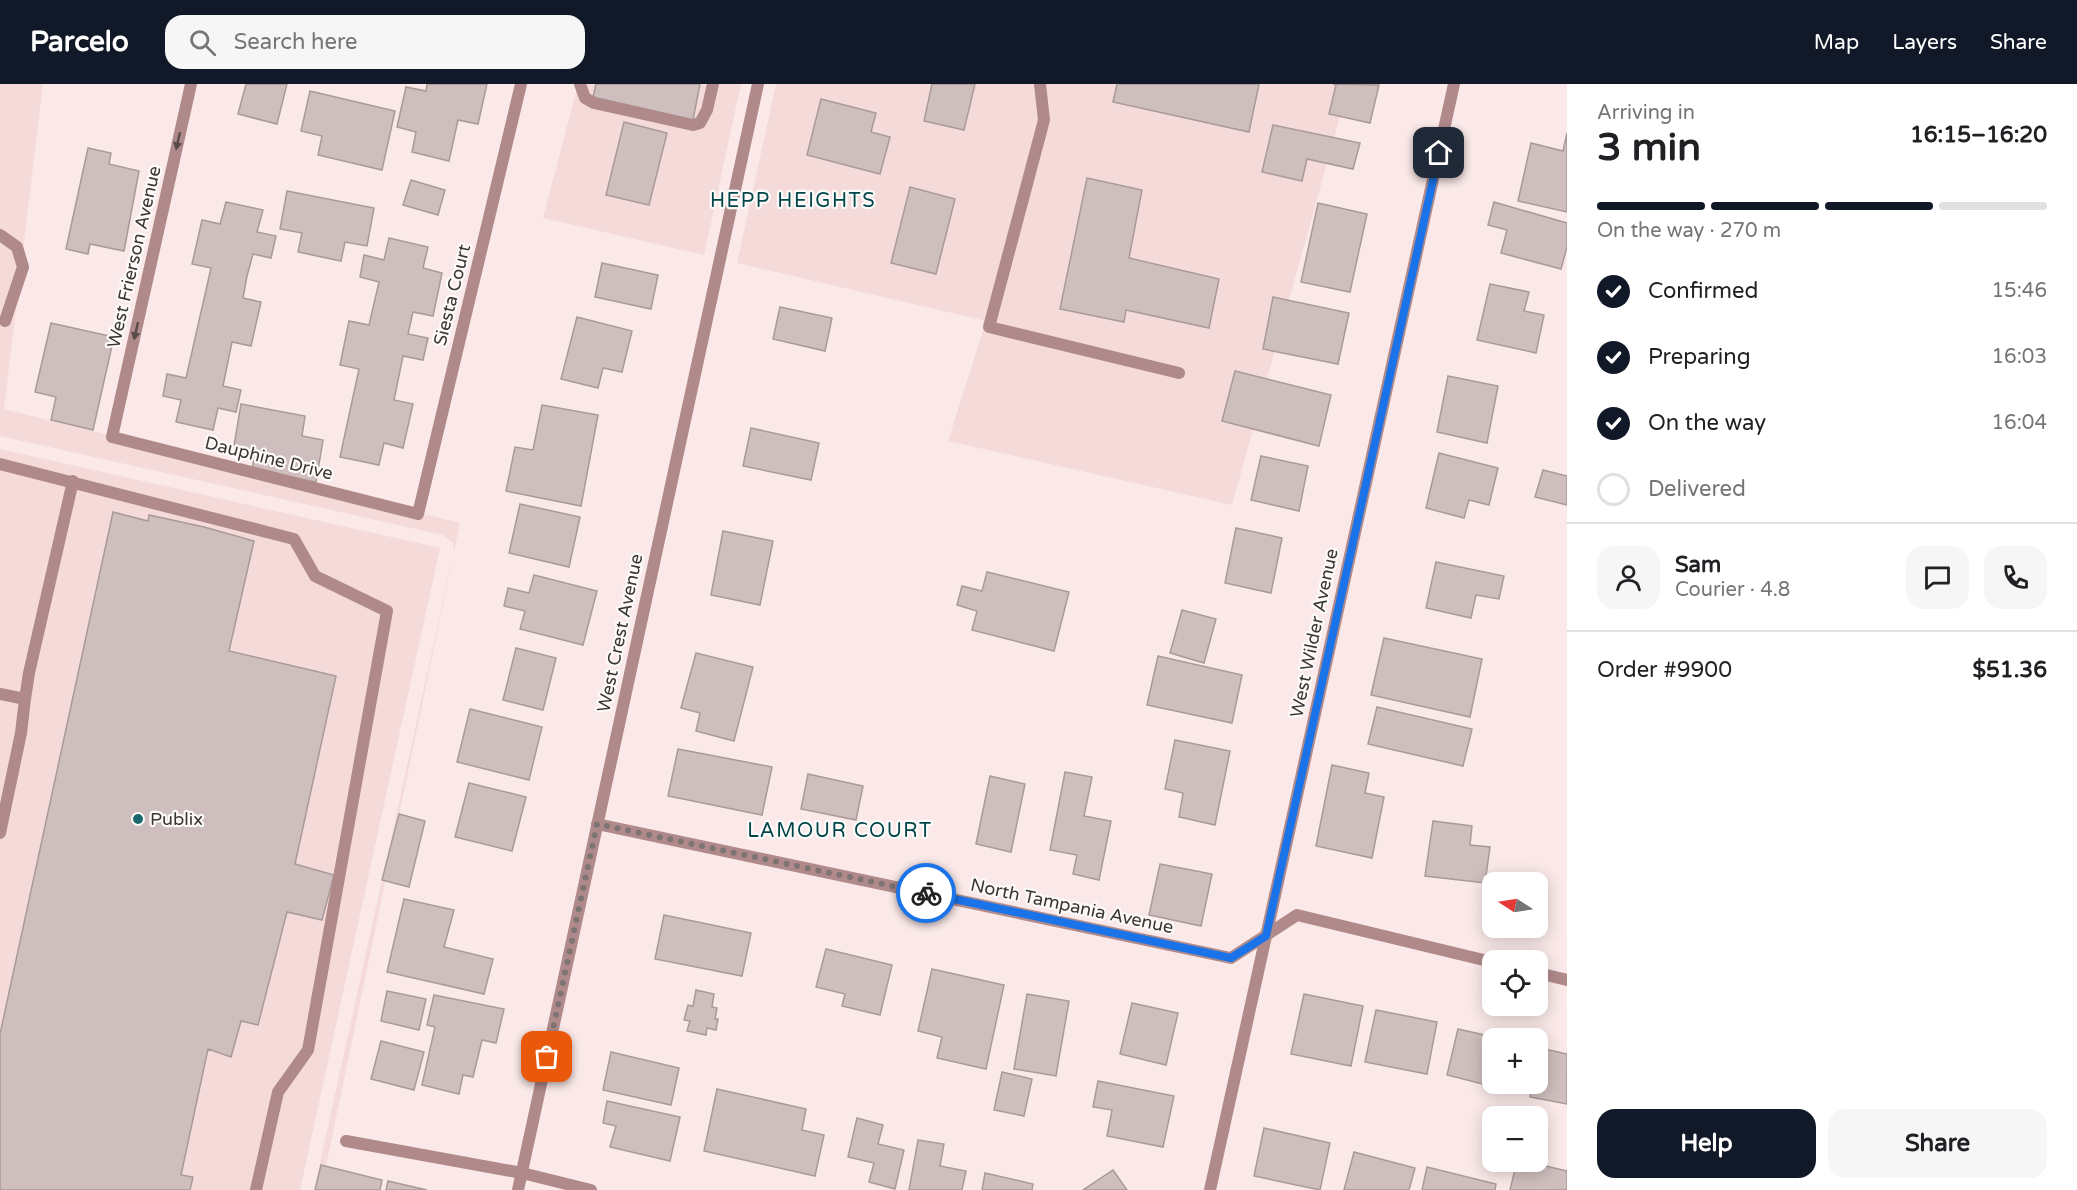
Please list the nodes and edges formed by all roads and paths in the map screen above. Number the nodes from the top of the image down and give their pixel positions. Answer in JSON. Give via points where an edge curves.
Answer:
{"nodes":[{"id":1,"x":191,"y":84,"type":"edge"},
{"id":2,"x":521,"y":84,"type":"edge"},
{"id":3,"x":580,"y":84,"type":"edge"},
{"id":4,"x":713,"y":84,"type":"edge"},
{"id":5,"x":758,"y":84,"type":"edge"},
{"id":6,"x":1040,"y":84,"type":"edge"},
{"id":7,"x":1454,"y":84,"type":"edge"},
{"id":8,"x":0,"y":235,"type":"edge"},
{"id":9,"x":5,"y":321,"type":"dead end"},
{"id":10,"x":1179,"y":373,"type":"dead end"},
{"id":11,"x":112,"y":437,"type":"joint"},
{"id":12,"x":0,"y":464,"type":"edge"},
{"id":13,"x":73,"y":481,"type":"junction"},
{"id":14,"x":418,"y":514,"type":"joint"},
{"id":15,"x":0,"y":694,"type":"edge"},
{"id":16,"x":25,"y":699,"type":"junction"},
{"id":17,"x":597,"y":824,"type":"junction"},
{"id":18,"x":0,"y":833,"type":"edge"},
{"id":19,"x":1266,"y":936,"type":"junction"},
{"id":20,"x":1482,"y":960,"type":"edge"},
{"id":21,"x":1548,"y":975,"type":"edge"},
{"id":22,"x":1567,"y":980,"type":"edge"},
{"id":23,"x":346,"y":1141,"type":"dead end"},
{"id":24,"x":522,"y":1173,"type":"junction"},
{"id":25,"x":256,"y":1190,"type":"edge"},
{"id":26,"x":518,"y":1190,"type":"edge"},
{"id":27,"x":591,"y":1190,"type":"edge"},
{"id":28,"x":1210,"y":1190,"type":"edge"}],
"edges":[{"from":1,"to":11,"type":"street","name":"West Frierson Avenue","one_way":true},
{"from":2,"to":14,"type":"street","name":"Siesta Court"},
{"from":3,"to":4,"type":"street","via":[[585,98],[594,103],[693,125],[700,123],[707,110]]},
{"from":5,"to":17,"type":"street","name":"West Crest Avenue"},
{"from":6,"to":10,"type":"street","via":[[1044,120],[990,327]]},
{"from":7,"to":19,"type":"street","name":"West Wilder Avenue"},
{"from":8,"to":9,"type":"street","via":[[17,247],[22,267]]},
{"from":11,"to":14,"type":"street","name":"Dauphine Drive"},
{"from":12,"to":13,"type":"street"},
{"from":13,"to":16,"type":"street"},
{"from":13,"to":25,"type":"street","via":[[294,539],[315,576],[387,611],[308,1050],[278,1092]]},
{"from":15,"to":16,"type":"street"},
{"from":16,"to":18,"type":"street"},
{"from":17,"to":19,"type":"street","name":"North Tampania Avenue","via":[[1231,958]]},
{"from":17,"to":24,"type":"street","name":"West Crest Avenue"},
{"from":19,"to":20,"type":"street","name":"North Tampania Avenue","via":[[1297,915]]},
{"from":19,"to":28,"type":"street","name":"West Wilder Avenue"},
{"from":21,"to":22,"type":"street"},
{"from":23,"to":24,"type":"street"},
{"from":24,"to":26,"type":"street","name":"West Crest Avenue"},
{"from":24,"to":27,"type":"street"}]}
